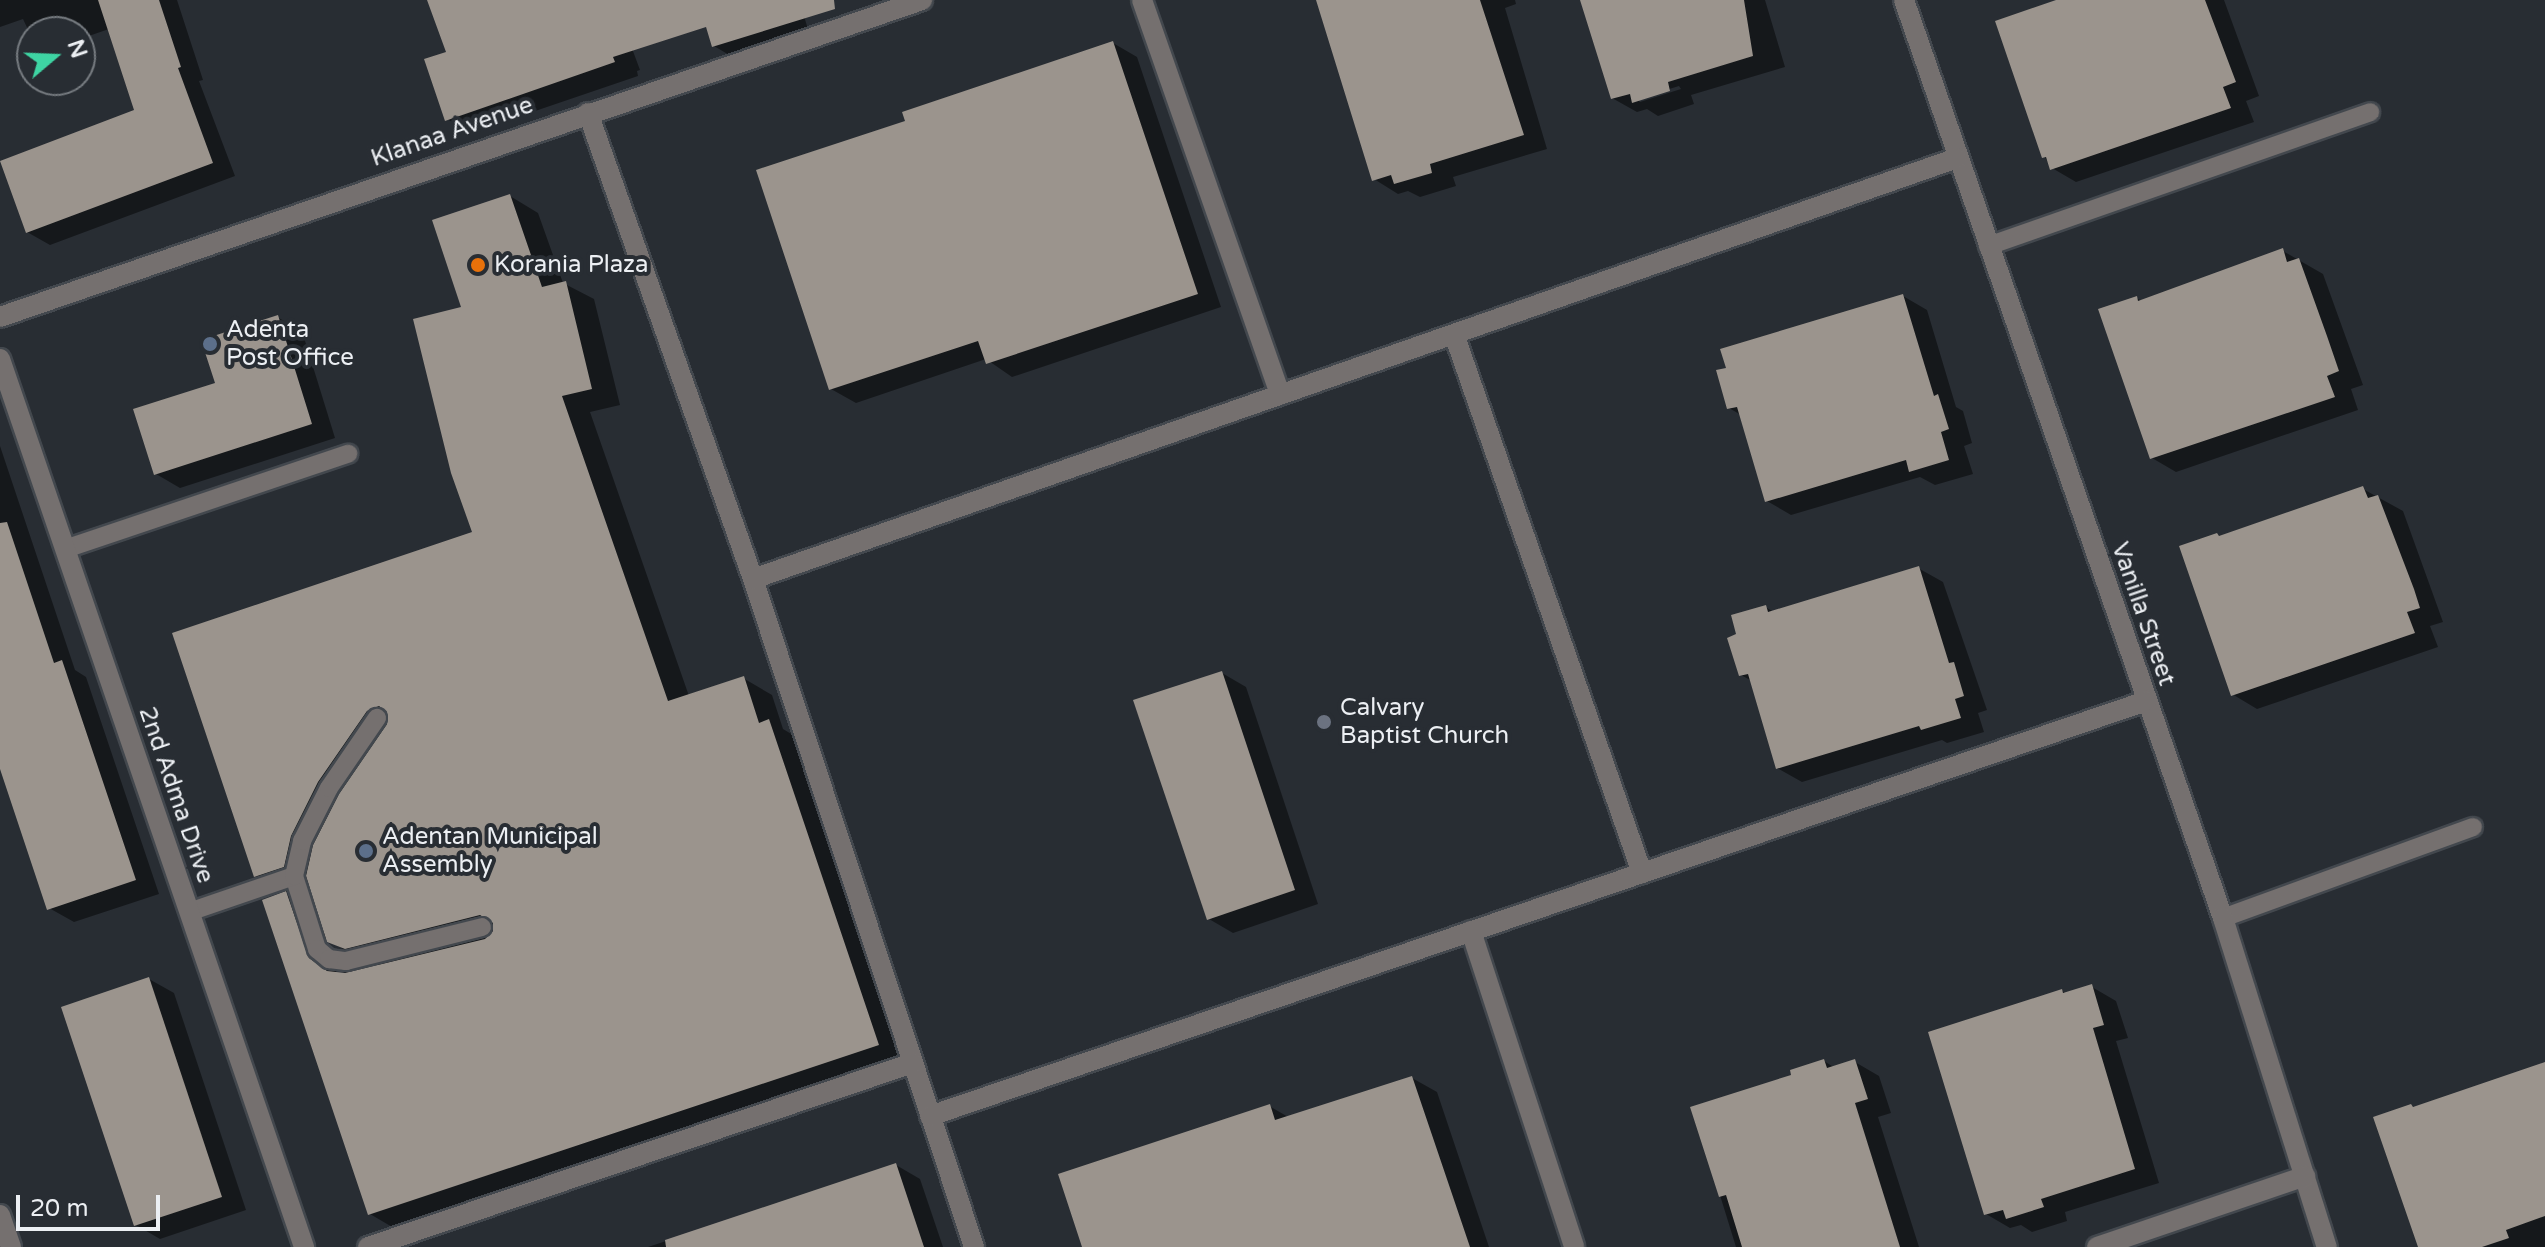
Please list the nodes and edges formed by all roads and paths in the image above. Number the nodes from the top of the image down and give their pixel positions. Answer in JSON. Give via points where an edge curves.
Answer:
{"nodes":[{"id":1,"x":922,"y":0,"type":"edge"},
{"id":2,"x":1142,"y":0,"type":"edge"},
{"id":3,"x":1904,"y":0,"type":"edge"},
{"id":4,"x":2370,"y":112,"type":"dead end"},
{"id":5,"x":588,"y":113,"type":"junction"},
{"id":6,"x":1957,"y":158,"type":"junction"},
{"id":7,"x":1988,"y":246,"type":"junction"},
{"id":8,"x":0,"y":317,"type":"edge"},
{"id":9,"x":1454,"y":334,"type":"junction"},
{"id":10,"x":0,"y":359,"type":"edge"},
{"id":11,"x":1280,"y":395,"type":"junction"},
{"id":12,"x":348,"y":454,"type":"dead end"},
{"id":13,"x":65,"y":549,"type":"junction"},
{"id":14,"x":753,"y":579,"type":"junction"},
{"id":15,"x":2146,"y":701,"type":"junction"},
{"id":16,"x":377,"y":718,"type":"dead end"},
{"id":17,"x":2473,"y":827,"type":"dead end"},
{"id":18,"x":1642,"y":873,"type":"junction"},
{"id":19,"x":294,"y":876,"type":"junction"},
{"id":20,"x":189,"y":912,"type":"junction"},
{"id":21,"x":2223,"y":918,"type":"junction"},
{"id":22,"x":482,"y":927,"type":"dead end"},
{"id":23,"x":1471,"y":931,"type":"junction"},
{"id":24,"x":913,"y":1063,"type":"junction"},
{"id":25,"x":930,"y":1116,"type":"junction"},
{"id":26,"x":2305,"y":1176,"type":"junction"},
{"id":27,"x":0,"y":1215,"type":"edge"},
{"id":28,"x":11,"y":1247,"type":"edge"},
{"id":29,"x":304,"y":1247,"type":"edge"},
{"id":30,"x":368,"y":1247,"type":"edge"},
{"id":31,"x":974,"y":1247,"type":"edge"},
{"id":32,"x":1574,"y":1247,"type":"edge"},
{"id":33,"x":2097,"y":1247,"type":"edge"},
{"id":34,"x":2327,"y":1247,"type":"edge"}],
"edges":[{"from":1,"to":5,"type":"street","name":"Klanaa Avenue"},
{"from":2,"to":11,"type":"street"},
{"from":3,"to":6,"type":"street","name":"Vanilla Street"},
{"from":4,"to":7,"type":"lane"},
{"from":5,"to":8,"type":"street","name":"Klanaa Avenue"},
{"from":5,"to":14,"type":"street"},
{"from":6,"to":7,"type":"street","name":"Vanilla Street"},
{"from":6,"to":9,"type":"street"},
{"from":7,"to":15,"type":"street","name":"Vanilla Street"},
{"from":9,"to":11,"type":"street"},
{"from":9,"to":18,"type":"street"},
{"from":10,"to":13,"type":"street","name":"2nd Adma Drive"},
{"from":11,"to":14,"type":"street"},
{"from":12,"to":13,"type":"lane"},
{"from":13,"to":20,"type":"street","name":"2nd Adma Drive"},
{"from":14,"to":24,"type":"street"},
{"from":15,"to":18,"type":"street"},
{"from":15,"to":21,"type":"street","name":"Vanilla Street"},
{"from":16,"to":19,"type":"lane","via":[[329,788],[302,841]]},
{"from":17,"to":21,"type":"lane"},
{"from":18,"to":23,"type":"street"},
{"from":19,"to":20,"type":"lane"},
{"from":19,"to":22,"type":"lane","via":[[317,949],[329,959],[346,961]]},
{"from":20,"to":29,"type":"street","name":"2nd Adma Drive"},
{"from":21,"to":26,"type":"street","name":"Vanilla Street"},
{"from":23,"to":25,"type":"street"},
{"from":23,"to":32,"type":"street"},
{"from":24,"to":25,"type":"street"},
{"from":24,"to":30,"type":"street"},
{"from":25,"to":31,"type":"street"},
{"from":26,"to":33,"type":"street"},
{"from":26,"to":34,"type":"street","name":"Vanilla Street"},
{"from":27,"to":28,"type":"street"}]}
